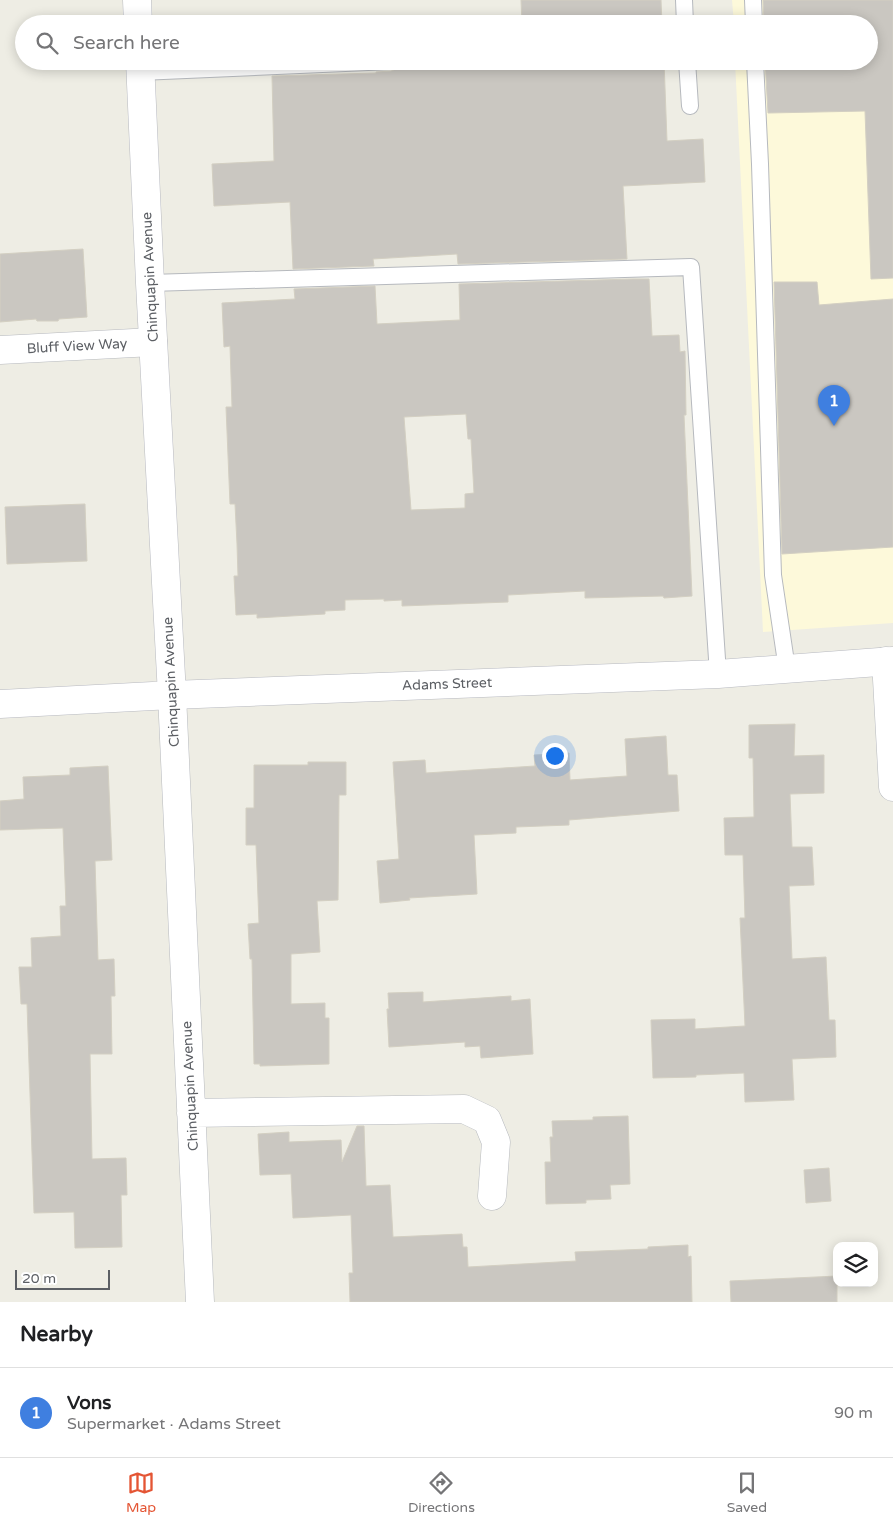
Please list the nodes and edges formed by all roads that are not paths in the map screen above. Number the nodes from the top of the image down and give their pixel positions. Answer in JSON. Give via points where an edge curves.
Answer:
{"nodes":[{"id":1,"x":137,"y":0,"type":"edge"},
{"id":2,"x":684,"y":0,"type":"edge"},
{"id":3,"x":752,"y":0,"type":"edge"},
{"id":4,"x":138,"y":15,"type":"edge"},
{"id":5,"x":685,"y":15,"type":"edge"},
{"id":6,"x":753,"y":15,"type":"edge"},
{"id":7,"x":140,"y":70,"type":"edge"},
{"id":8,"x":688,"y":70,"type":"edge"},
{"id":9,"x":755,"y":70,"type":"edge"},
{"id":10,"x":690,"y":106,"type":"dead end"},
{"id":11,"x":150,"y":283,"type":"junction"},
{"id":12,"x":153,"y":342,"type":"junction"},
{"id":13,"x":0,"y":350,"type":"edge"},
{"id":14,"x":890,"y":661,"type":"edge"},
{"id":15,"x":787,"y":669,"type":"junction"},
{"id":16,"x":718,"y":674,"type":"junction"},
{"id":17,"x":172,"y":695,"type":"junction"},
{"id":18,"x":0,"y":704,"type":"edge"},
{"id":19,"x":893,"y":787,"type":"edge"},
{"id":20,"x":191,"y":1113,"type":"junction"},
{"id":21,"x":492,"y":1196,"type":"dead end"},
{"id":22,"x":200,"y":1302,"type":"edge"}],
"edges":[{"from":1,"to":4,"type":"street"},
{"from":2,"to":5,"type":"lane"},
{"from":3,"to":6,"type":"lane"},
{"from":7,"to":11,"type":"street","name":"Chinquapin Avenue"},
{"from":8,"to":10,"type":"lane"},
{"from":9,"to":15,"type":"lane","via":[[772,575]]},
{"from":11,"to":12,"type":"street","name":"Chinquapin Avenue"},
{"from":11,"to":16,"type":"lane","via":[[691,267]]},
{"from":12,"to":13,"type":"street","name":"Bluff View Way"},
{"from":12,"to":17,"type":"street","name":"Chinquapin Avenue"},
{"from":14,"to":15,"type":"street","name":"Adams Street"},
{"from":14,"to":19,"type":"street"},
{"from":15,"to":16,"type":"street","name":"Adams Street"},
{"from":16,"to":17,"type":"street","name":"Adams Street"},
{"from":17,"to":18,"type":"street","name":"Adams Street"},
{"from":17,"to":20,"type":"street","name":"Chinquapin Avenue"},
{"from":20,"to":21,"type":"street","via":[[464,1109],[487,1120],[496,1142]]},
{"from":20,"to":22,"type":"street","name":"Chinquapin Avenue"}]}
